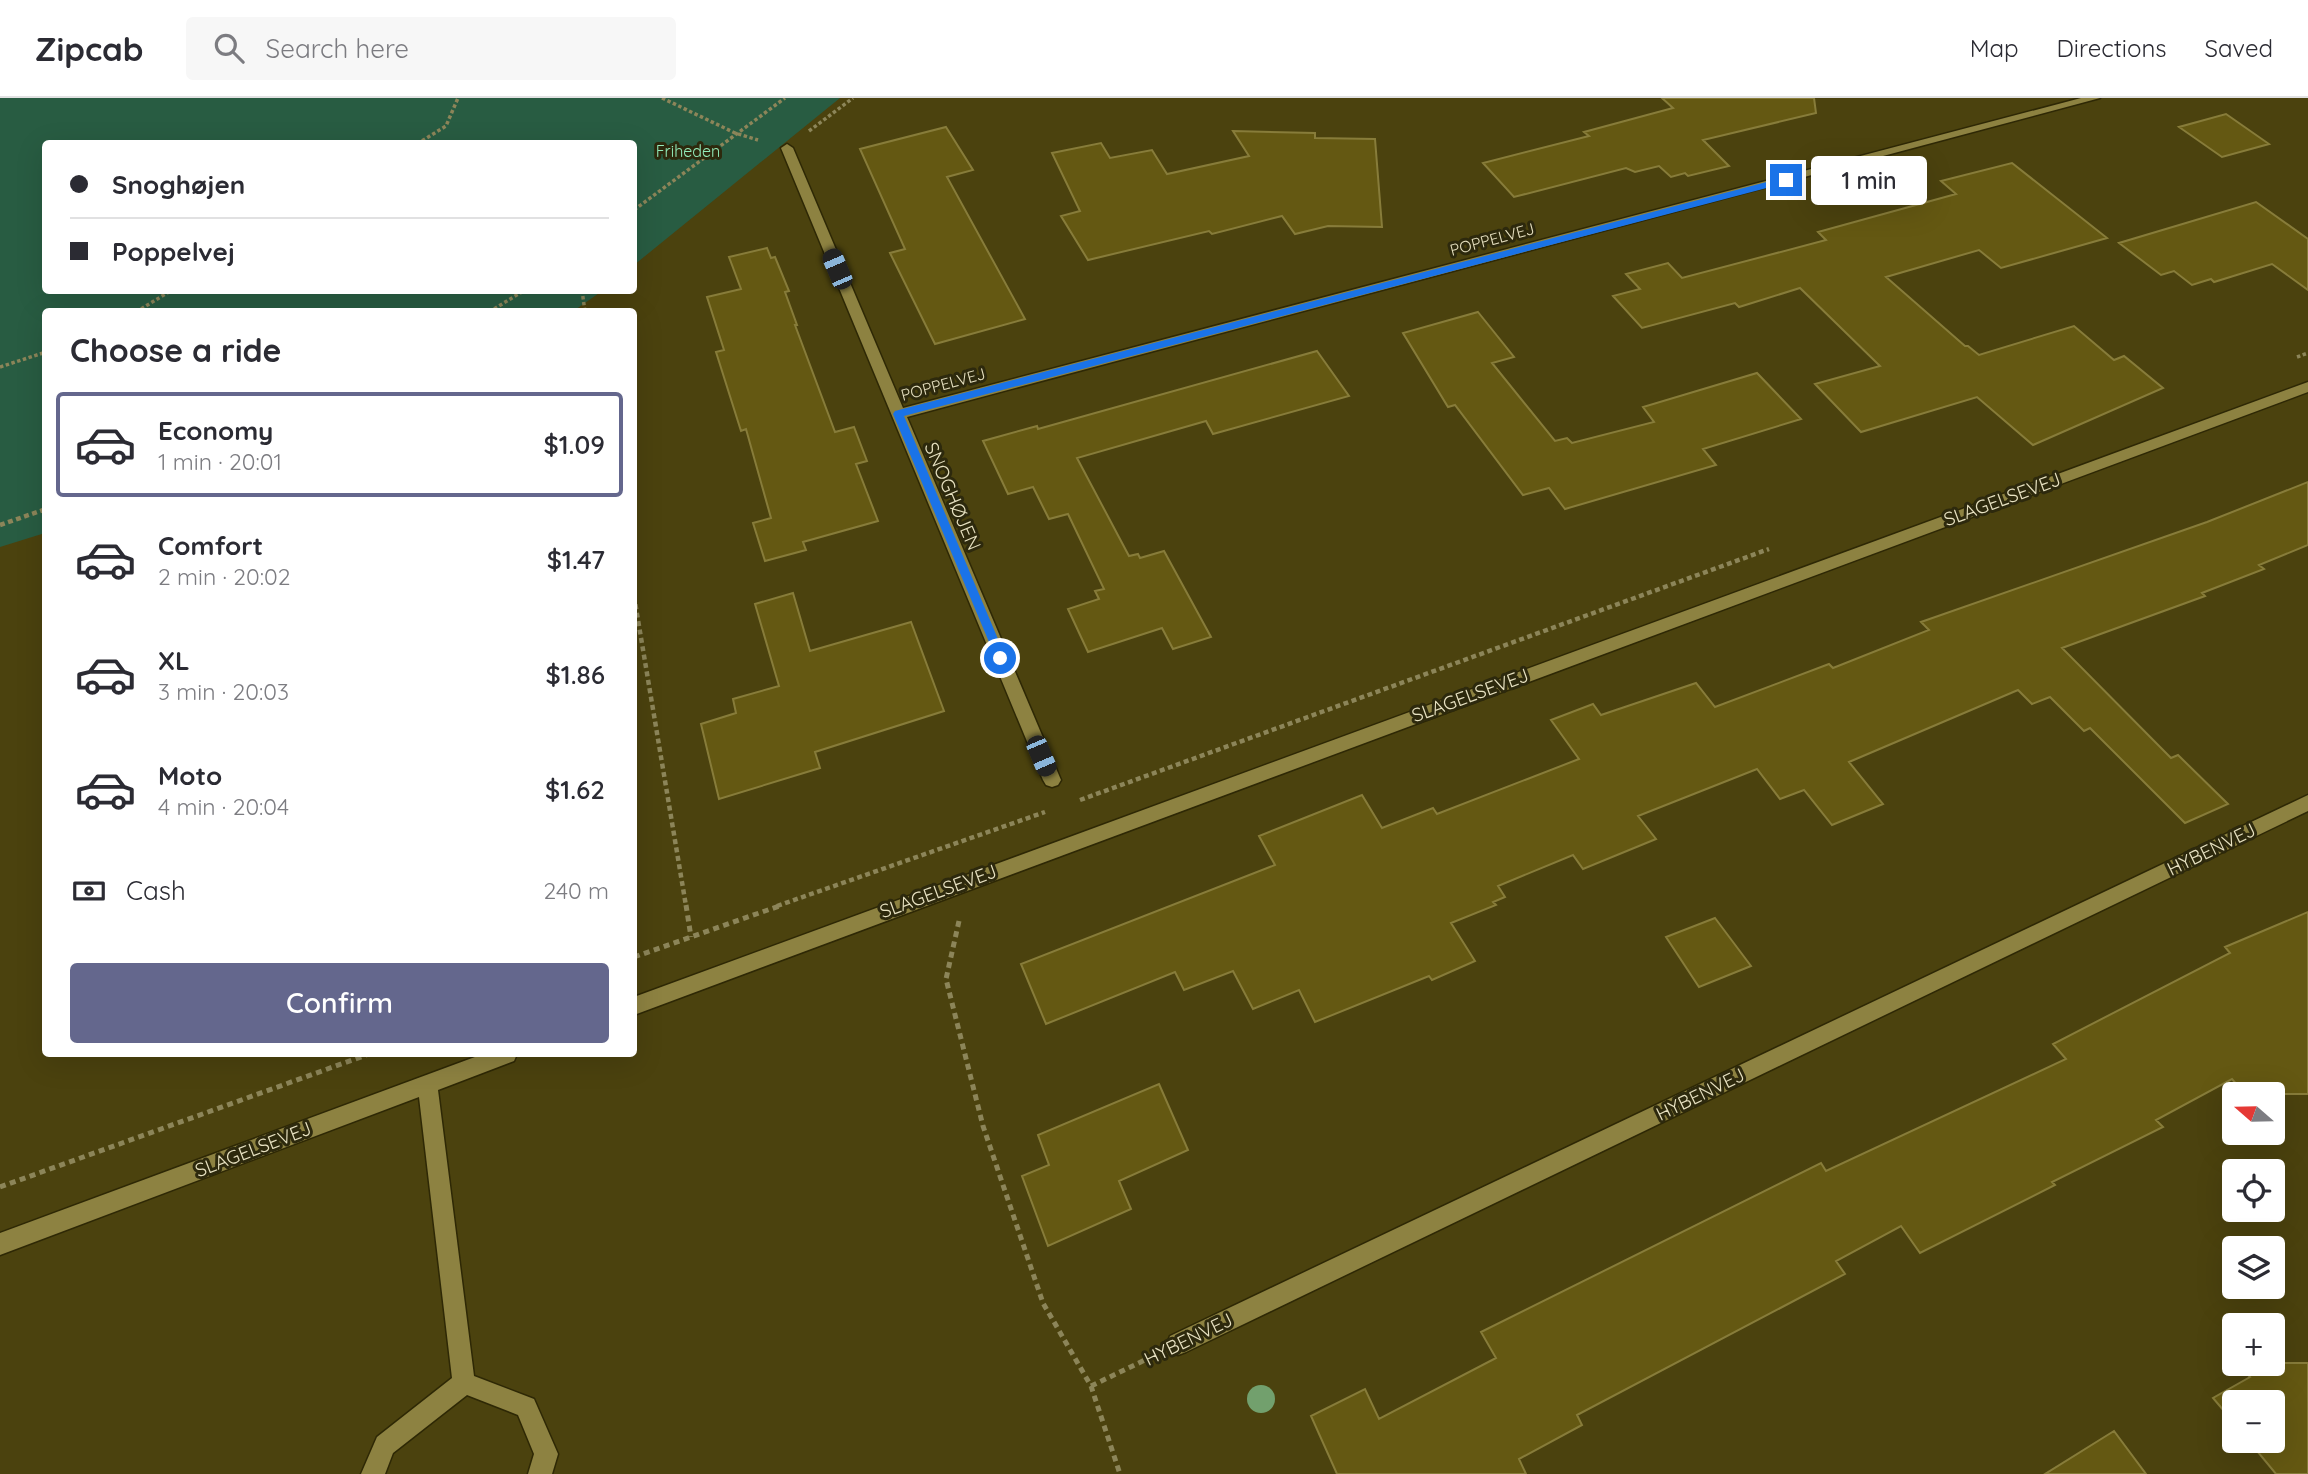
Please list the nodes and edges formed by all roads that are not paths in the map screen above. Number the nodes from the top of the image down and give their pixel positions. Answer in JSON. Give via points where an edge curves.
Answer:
{"nodes":[{"id":1,"x":2094,"y":98,"type":"edge"},
{"id":2,"x":787,"y":149,"type":"road end"},
{"id":3,"x":2308,"y":387,"type":"edge"},
{"id":4,"x":898,"y":414,"type":"junction"},
{"id":5,"x":1052,"y":780,"type":"dead end"},
{"id":6,"x":2308,"y":803,"type":"edge"},
{"id":7,"x":637,"y":1005,"type":"edge"},
{"id":8,"x":499,"y":1057,"type":"edge"},
{"id":9,"x":427,"y":1083,"type":"junction"},
{"id":10,"x":0,"y":1244,"type":"edge"},
{"id":11,"x":1178,"y":1344,"type":"road end"},
{"id":12,"x":464,"y":1383,"type":"junction"},
{"id":13,"x":373,"y":1474,"type":"edge"},
{"id":14,"x":540,"y":1474,"type":"edge"}],
"edges":[{"from":1,"to":4,"type":"street","name":"POPPELVEJ"},
{"from":2,"to":4,"type":"street","name":"SNOGHØJEN"},
{"from":3,"to":7,"type":"street","name":"SLAGELSEVEJ"},
{"from":4,"to":5,"type":"street","name":"SNOGHØJEN"},
{"from":6,"to":11,"type":"street","name":"HYBENVEJ"},
{"from":8,"to":9,"type":"street","name":"SLAGELSEVEJ"},
{"from":9,"to":10,"type":"street","name":"SLAGELSEVEJ"},
{"from":9,"to":12,"type":"street"},
{"from":12,"to":13,"type":"street","via":[[385,1445]]},
{"from":12,"to":14,"type":"street","via":[[526,1407],[546,1454]]}]}
